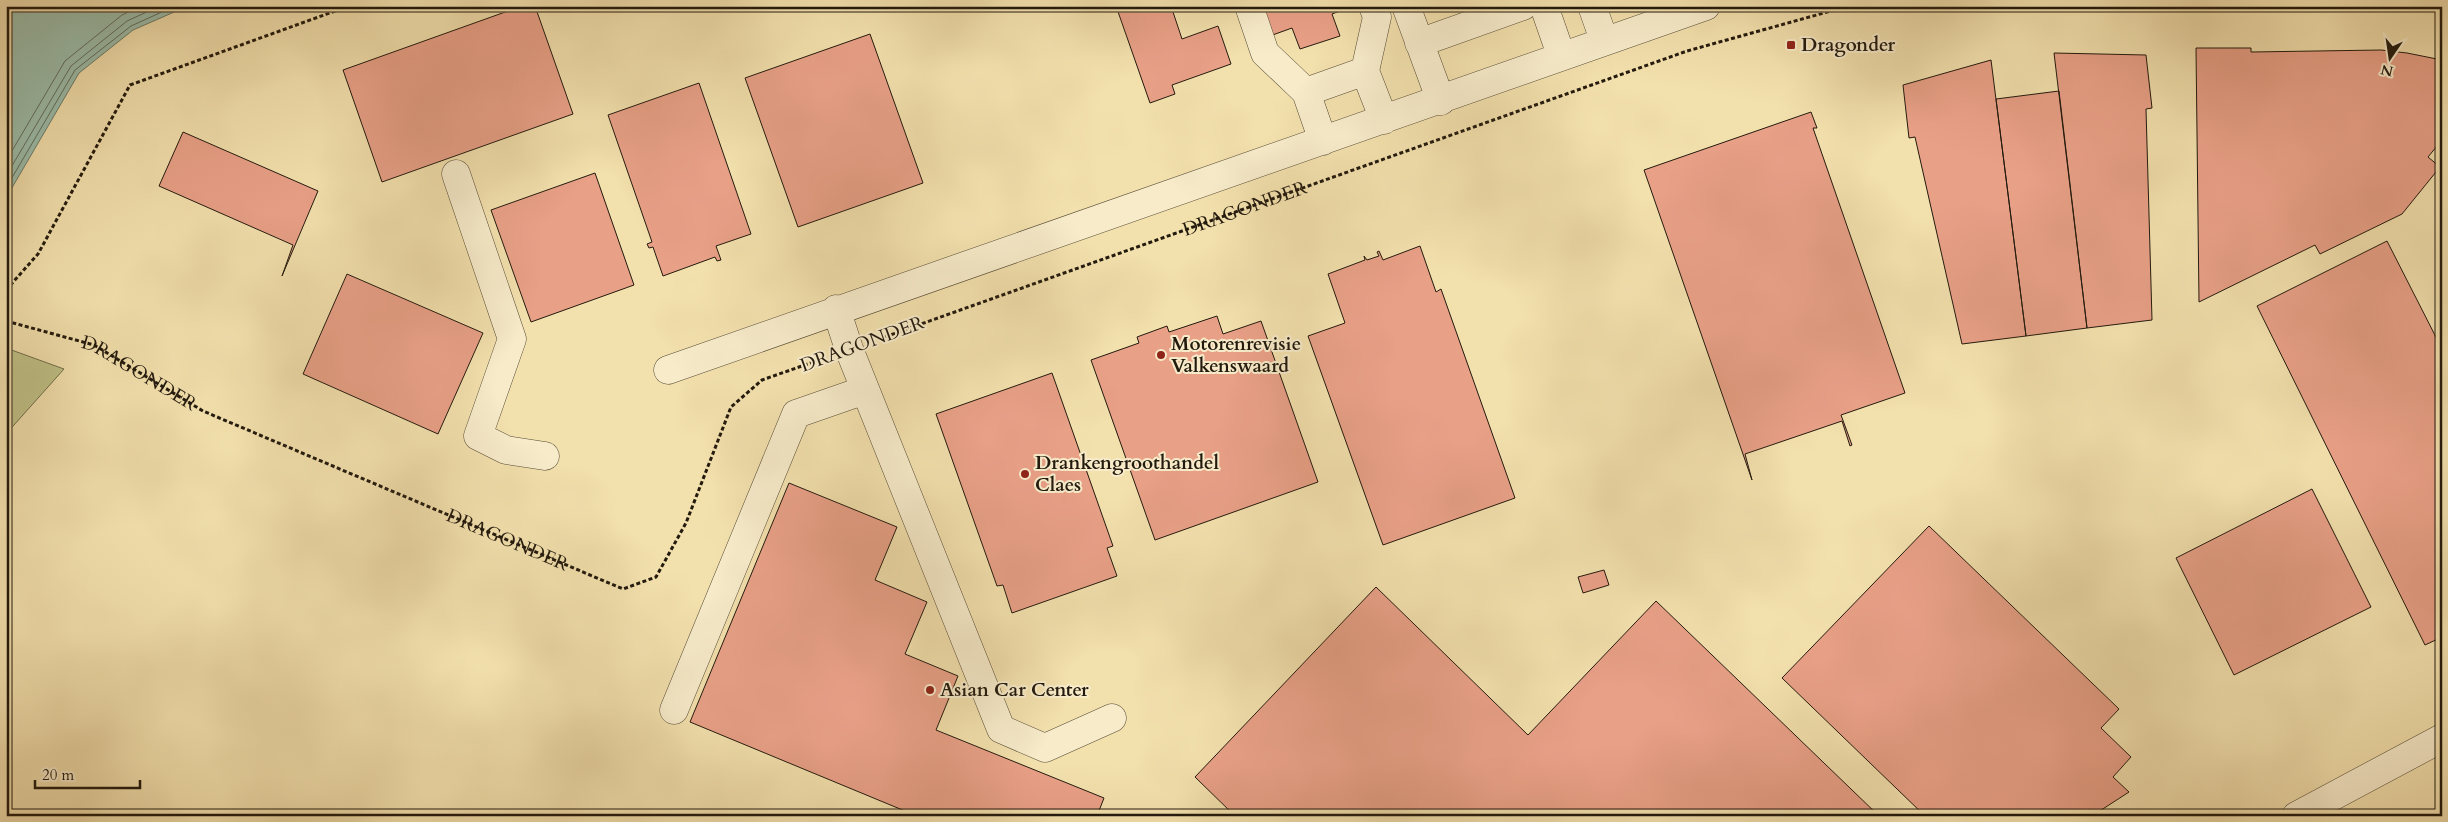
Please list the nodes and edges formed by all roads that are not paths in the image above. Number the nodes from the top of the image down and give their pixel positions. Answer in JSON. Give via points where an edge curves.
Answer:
{"nodes":[{"id":1,"x":1249,"y":6,"type":"edge"},
{"id":2,"x":1373,"y":6,"type":"edge"},
{"id":3,"x":1406,"y":6,"type":"edge"},
{"id":4,"x":1523,"y":6,"type":"edge"},
{"id":5,"x":1544,"y":6,"type":"edge"},
{"id":6,"x":1592,"y":6,"type":"edge"},
{"id":7,"x":1706,"y":6,"type":"edge"},
{"id":8,"x":1604,"y":40,"type":"junction"},
{"id":9,"x":1419,"y":43,"type":"junction"},
{"id":10,"x":1561,"y":56,"type":"junction"},
{"id":11,"x":1366,"y":71,"type":"junction"},
{"id":12,"x":1306,"y":92,"type":"junction"},
{"id":13,"x":1440,"y":101,"type":"junction"},
{"id":14,"x":1384,"y":120,"type":"junction"},
{"id":15,"x":1323,"y":141,"type":"junction"},
{"id":16,"x":456,"y":174,"type":"dead end"},
{"id":17,"x":836,"y":309,"type":"junction"},
{"id":18,"x":668,"y":370,"type":"dead end"},
{"id":19,"x":865,"y":390,"type":"junction"},
{"id":20,"x":546,"y":456,"type":"dead end"},
{"id":21,"x":674,"y":710,"type":"dead end"},
{"id":22,"x":1112,"y":718,"type":"dead end"},
{"id":23,"x":2442,"y":738,"type":"edge"},
{"id":24,"x":2296,"y":816,"type":"edge"}],
"edges":[{"from":1,"to":12,"type":"street","via":[[1265,53]]},
{"from":2,"to":11,"type":"street","via":[[1376,17]]},
{"from":3,"to":9,"type":"street"},
{"from":4,"to":9,"type":"street"},
{"from":5,"to":10,"type":"street"},
{"from":6,"to":8,"type":"street"},
{"from":7,"to":8,"type":"street","name":"DRAGONDER"},
{"from":8,"to":10,"type":"street","name":"DRAGONDER"},
{"from":9,"to":13,"type":"street"},
{"from":10,"to":13,"type":"street","name":"DRAGONDER"},
{"from":11,"to":12,"type":"street"},
{"from":11,"to":14,"type":"street"},
{"from":12,"to":15,"type":"street"},
{"from":13,"to":14,"type":"street","name":"DRAGONDER"},
{"from":14,"to":15,"type":"street","name":"DRAGONDER"},
{"from":15,"to":17,"type":"street","name":"DRAGONDER"},
{"from":16,"to":20,"type":"street","via":[[512,339],[478,436],[506,450]]},
{"from":17,"to":18,"type":"street","name":"DRAGONDER"},
{"from":17,"to":19,"type":"street"},
{"from":19,"to":21,"type":"street","via":[[796,414]]},
{"from":19,"to":22,"type":"street","via":[[1001,729],[1045,748]]},
{"from":23,"to":24,"type":"street"}]}
